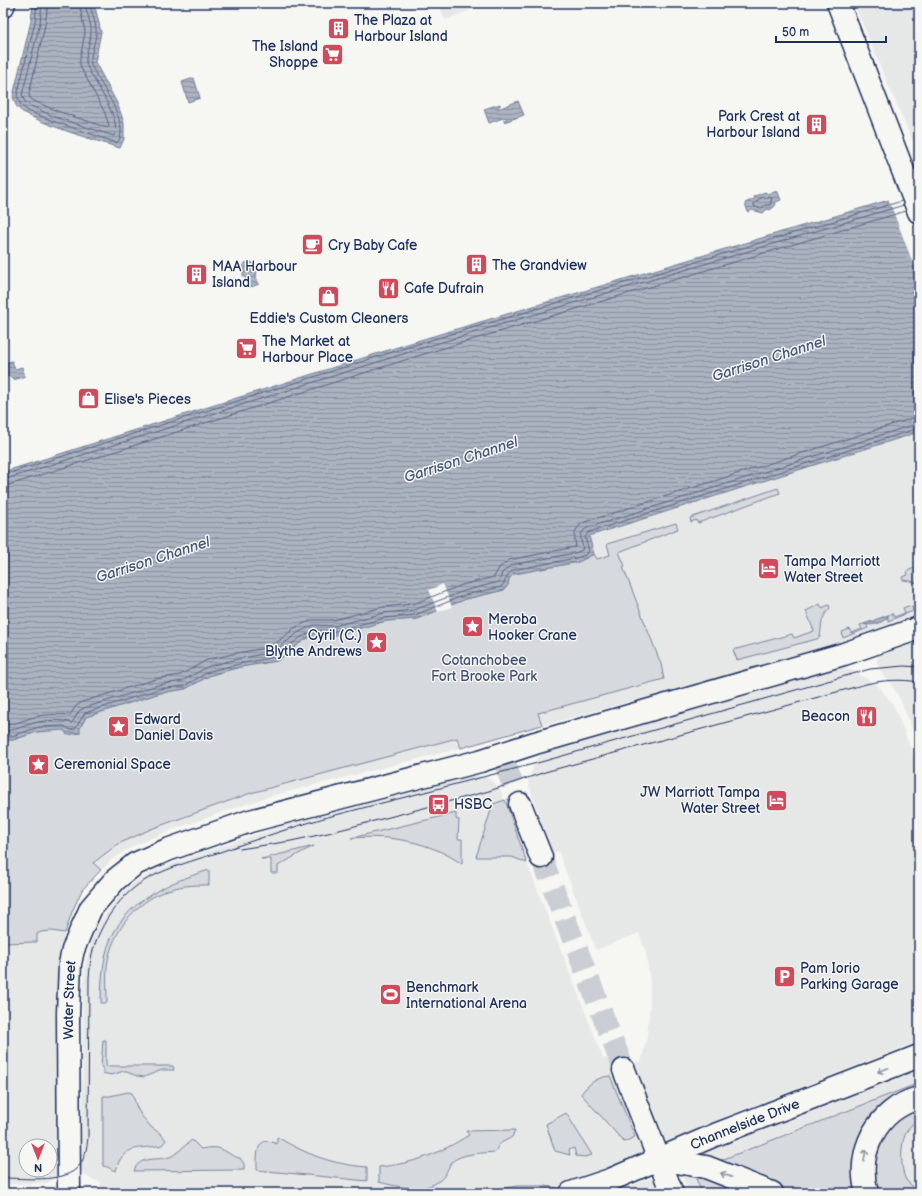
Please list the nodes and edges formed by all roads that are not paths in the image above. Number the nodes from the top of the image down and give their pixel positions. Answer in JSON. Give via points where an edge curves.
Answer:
{"nodes":[{"id":1,"x":4,"y":3,"type":"edge"},
{"id":2,"x":838,"y":3,"type":"edge"},
{"id":3,"x":3,"y":6,"type":"edge"},
{"id":4,"x":919,"y":212,"type":"edge"},
{"id":5,"x":919,"y":628,"type":"edge"},
{"id":6,"x":520,"y":804,"type":"tunnel mouth"},
{"id":7,"x":541,"y":857,"type":"tunnel mouth"},
{"id":8,"x":919,"y":1056,"type":"edge"},
{"id":9,"x":624,"y":1070,"type":"tunnel mouth"},
{"id":10,"x":919,"y":1098,"type":"edge"},
{"id":11,"x":659,"y":1159,"type":"junction"},
{"id":12,"x":69,"y":1193,"type":"edge"},
{"id":13,"x":571,"y":1193,"type":"edge"},
{"id":14,"x":672,"y":1193,"type":"edge"},
{"id":15,"x":772,"y":1193,"type":"edge"},
{"id":16,"x":867,"y":1193,"type":"edge"}],
"edges":[{"from":1,"to":3,"type":"main road"},
{"from":2,"to":4,"type":"main road"},
{"from":5,"to":12,"type":"main road","name":"Water Street","via":[[838,656],[535,743],[504,759],[250,821],[135,864],[115,880],[91,908],[70,964]]},
{"from":6,"to":7,"type":"main road"},
{"from":8,"to":11,"type":"main road","name":"Channelside Drive","one_way":true},
{"from":9,"to":11,"type":"main road"},
{"from":16,"to":10,"type":"main road","one_way":true,"via":[[864,1158],[873,1132],[902,1104]]},
{"from":11,"to":13,"type":"main road","name":"Channelside Drive"},
{"from":11,"to":14,"type":"main road"},
{"from":15,"to":11,"type":"main road","one_way":true,"via":[[706,1167]]}]}
